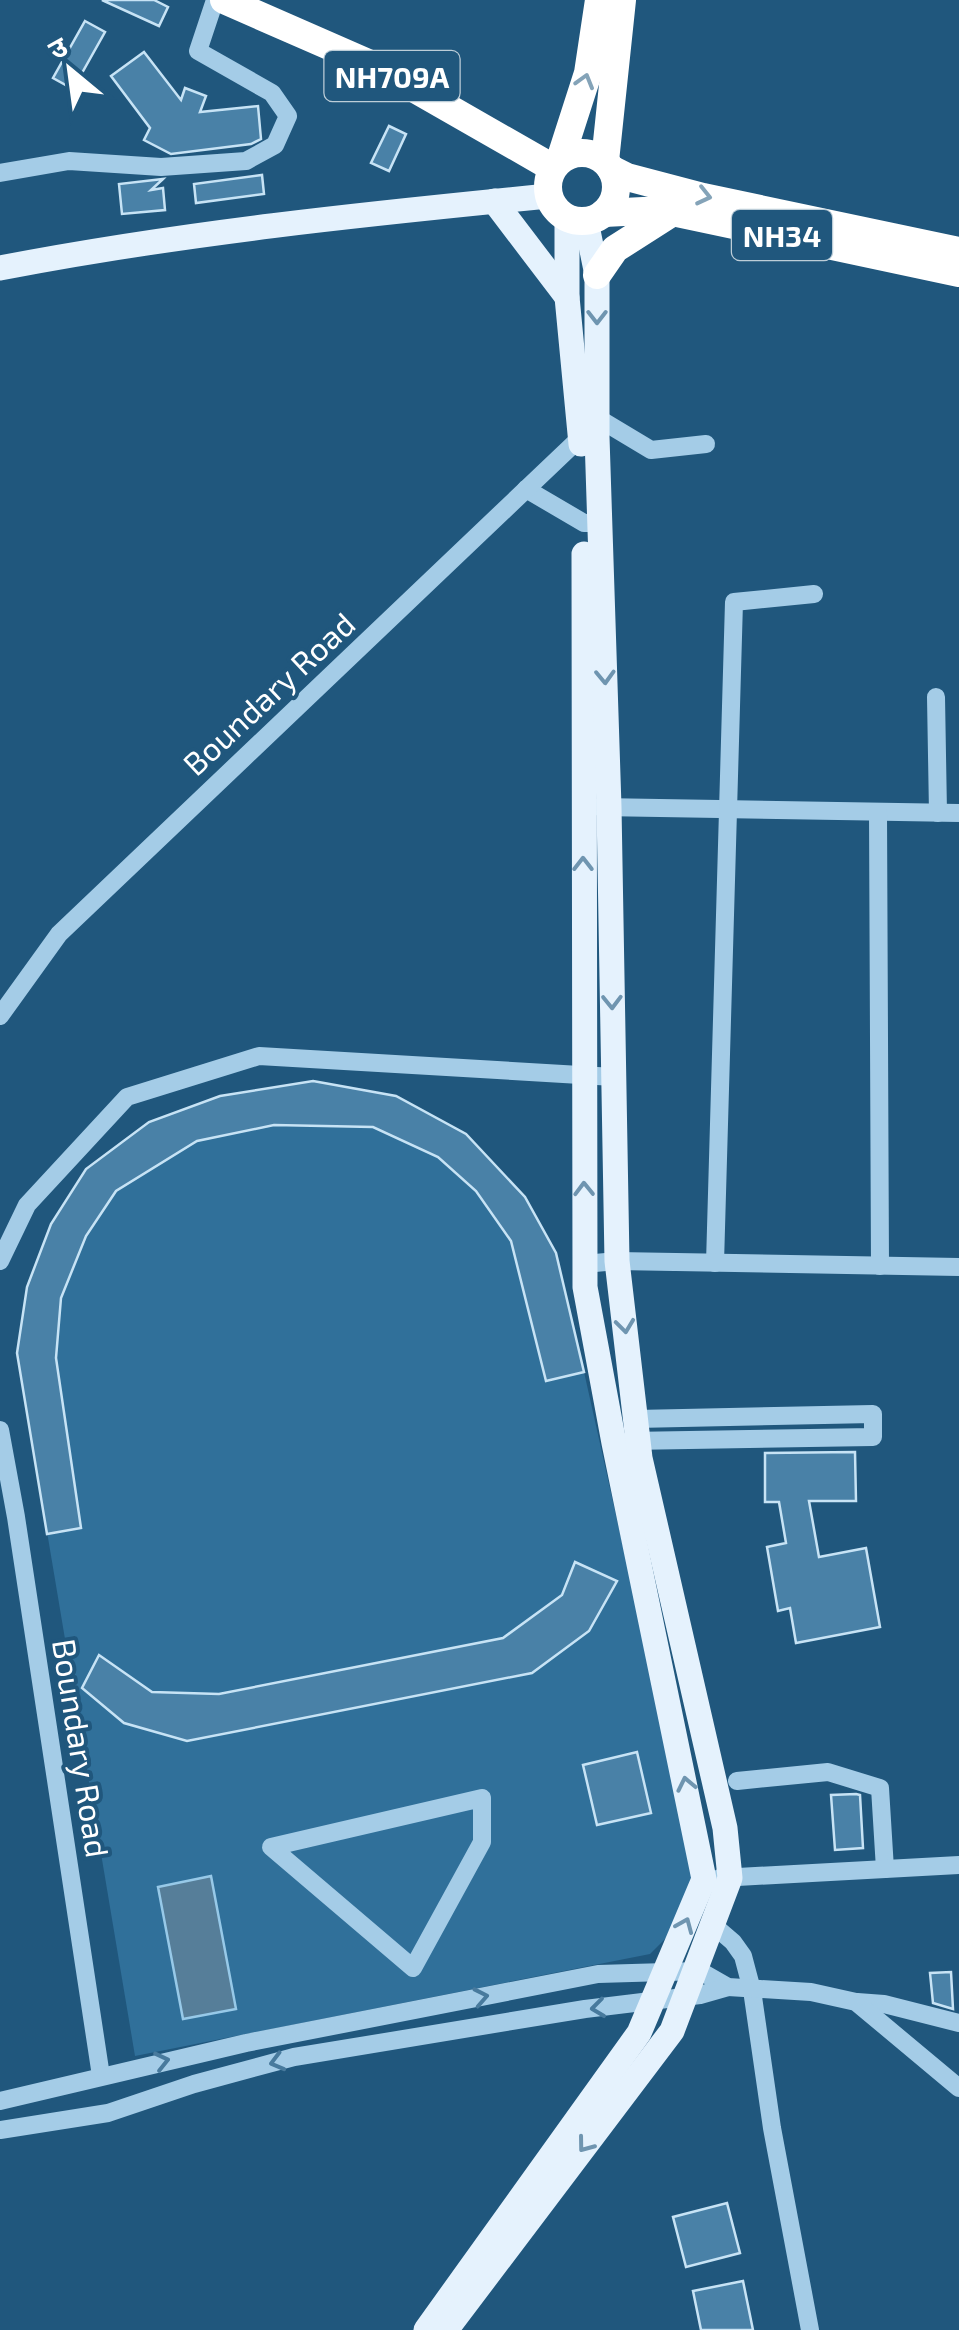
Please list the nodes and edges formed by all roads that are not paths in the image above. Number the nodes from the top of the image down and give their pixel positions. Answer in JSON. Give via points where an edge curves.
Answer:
{"nodes":[{"id":1,"x":215,"y":0,"type":"edge"},
{"id":2,"x":224,"y":0,"type":"edge"},
{"id":3,"x":599,"y":0,"type":"edge"},
{"id":4,"x":622,"y":0,"type":"edge"},
{"id":5,"x":608,"y":165,"type":"junction"},
{"id":6,"x":0,"y":173,"type":"edge"},
{"id":7,"x":554,"y":174,"type":"junction"},
{"id":8,"x":494,"y":201,"type":"junction"},
{"id":9,"x":673,"y":212,"type":"junction"},
{"id":10,"x":585,"y":217,"type":"junction"},
{"id":11,"x":857,"y":240,"type":"junction"},
{"id":12,"x":959,"y":251,"type":"edge"},
{"id":13,"x":0,"y":268,"type":"edge"},
{"id":14,"x":959,"y":273,"type":"edge"},
{"id":15,"x":598,"y":275,"type":"junction"},
{"id":16,"x":568,"y":296,"type":"junction"},
{"id":17,"x":591,"y":430,"type":"junction"},
{"id":18,"x":706,"y":444,"type":"dead end"},
{"id":19,"x":526,"y":490,"type":"junction"},
{"id":20,"x":592,"y":523,"type":"junction"},
{"id":21,"x":814,"y":594,"type":"dead end"},
{"id":22,"x":936,"y":696,"type":"dead end"},
{"id":23,"x":596,"y":807,"type":"junction"},
{"id":24,"x":729,"y":809,"type":"junction"},
{"id":25,"x":878,"y":812,"type":"junction"},
{"id":26,"x":938,"y":813,"type":"junction"},
{"id":27,"x":959,"y":814,"type":"edge"},
{"id":28,"x":0,"y":1016,"type":"edge"},
{"id":29,"x":584,"y":1076,"type":"junction"},
{"id":30,"x":614,"y":1077,"type":"junction"},
{"id":31,"x":0,"y":1261,"type":"edge"},
{"id":32,"x":617,"y":1261,"type":"junction"},
{"id":33,"x":715,"y":1263,"type":"junction"},
{"id":34,"x":584,"y":1264,"type":"junction"},
{"id":35,"x":880,"y":1266,"type":"junction"},
{"id":36,"x":959,"y":1267,"type":"edge"},
{"id":37,"x":0,"y":1430,"type":"edge"},
{"id":38,"x":629,"y":1434,"type":"junction"},
{"id":39,"x":8,"y":1518,"type":"edge"},
{"id":40,"x":697,"y":1706,"type":"junction"},
{"id":41,"x":671,"y":1713,"type":"junction"},
{"id":42,"x":737,"y":1781,"type":"dead end"},
{"id":43,"x":959,"y":1865,"type":"edge"},
{"id":44,"x":886,"y":1869,"type":"junction"},
{"id":45,"x":717,"y":1879,"type":"junction"},
{"id":46,"x":712,"y":1924,"type":"junction"},
{"id":47,"x":413,"y":1968,"type":"joint"},
{"id":48,"x":665,"y":1972,"type":"junction"},
{"id":49,"x":694,"y":1972,"type":"junction"},
{"id":50,"x":728,"y":1987,"type":"junction"},
{"id":51,"x":752,"y":1990,"type":"junction"},
{"id":52,"x":685,"y":1997,"type":"junction"},
{"id":53,"x":653,"y":2001,"type":"junction"},
{"id":54,"x":856,"y":2002,"type":"junction"},
{"id":55,"x":959,"y":2023,"type":"edge"},
{"id":56,"x":100,"y":2076,"type":"junction"},
{"id":57,"x":959,"y":2088,"type":"edge"},
{"id":58,"x":0,"y":2102,"type":"edge"},
{"id":59,"x":0,"y":2130,"type":"edge"},
{"id":60,"x":426,"y":2330,"type":"edge"},
{"id":61,"x":446,"y":2330,"type":"edge"},
{"id":62,"x":810,"y":2330,"type":"edge"}],
"edges":[{"from":1,"to":6,"type":"street","via":[[198,51],[272,93],[288,116],[274,145],[246,161],[161,168],[70,161]]},
{"from":2,"to":7,"type":"highway","number":"NH709A","via":[[375,66]]},
{"from":7,"to":3,"type":"highway","one_way":true,"via":[[588,73]]},
{"from":4,"to":5,"type":"highway"},
{"from":5,"to":7,"type":"highway","number":"NH709A","via":[[578,153]]},
{"from":5,"to":10,"type":"highway","via":[[616,187],[610,206]]},
{"from":5,"to":11,"type":"highway","number":"NH34","one_way":true,"via":[[627,178]]},
{"from":7,"to":8,"type":"main road"},
{"from":7,"to":10,"type":"highway","number":"NH709A","via":[[552,204]]},
{"from":8,"to":13,"type":"main road","via":[[316,219]]},
{"from":8,"to":16,"type":"main road"},
{"from":9,"to":10,"type":"highway","number":"NH34"},
{"from":9,"to":11,"type":"highway","number":"NH34"},
{"from":9,"to":15,"type":"highway","via":[[614,248]]},
{"from":10,"to":15,"type":"main road"},
{"from":10,"to":16,"type":"main road"},
{"from":11,"to":12,"type":"highway","number":"NH34"},
{"from":11,"to":14,"type":"highway","number":"NH34"},
{"from":15,"to":17,"type":"main road","one_way":true},
{"from":16,"to":17,"type":"main road"},
{"from":17,"to":18,"type":"street","via":[[651,450]]},
{"from":17,"to":19,"type":"street","name":"Boundary Road"},
{"from":17,"to":20,"type":"main road"},
{"from":19,"to":20,"type":"street"},
{"from":19,"to":28,"type":"street","name":"Boundary Road","via":[[59,934]]},
{"from":20,"to":23,"type":"main road"},
{"from":21,"to":24,"type":"street","via":[[734,602]]},
{"from":22,"to":26,"type":"street"},
{"from":23,"to":24,"type":"street"},
{"from":29,"to":23,"type":"main road","one_way":true},
{"from":23,"to":30,"type":"main road","one_way":true},
{"from":24,"to":25,"type":"street"},
{"from":24,"to":33,"type":"street"},
{"from":25,"to":26,"type":"street"},
{"from":25,"to":35,"type":"street"},
{"from":26,"to":27,"type":"street"},
{"from":29,"to":30,"type":"street"},
{"from":29,"to":31,"type":"street","via":[[260,1056],[127,1097],[26,1205]]},
{"from":34,"to":29,"type":"main road","one_way":true},
{"from":30,"to":32,"type":"main road"},
{"from":32,"to":33,"type":"street"},
{"from":32,"to":34,"type":"street"},
{"from":32,"to":38,"type":"main road","one_way":true},
{"from":33,"to":35,"type":"street"},
{"from":34,"to":38,"type":"main road"},
{"from":35,"to":36,"type":"street"},
{"from":37,"to":39,"type":"street","name":"Boundary Road"},
{"from":38,"to":38,"type":"street","via":[[873,1414],[873,1437]]},
{"from":38,"to":40,"type":"main road"},
{"from":38,"to":41,"type":"main road"},
{"from":39,"to":56,"type":"street","name":"Boundary Road"},
{"from":40,"to":41,"type":"main road"},
{"from":40,"to":45,"type":"main road","via":[[724,1828]]},
{"from":45,"to":41,"type":"main road","one_way":true},
{"from":42,"to":44,"type":"street","via":[[828,1772],[880,1788]]},
{"from":43,"to":44,"type":"street"},
{"from":44,"to":45,"type":"street"},
{"from":45,"to":46,"type":"main road"},
{"from":48,"to":45,"type":"main road","one_way":true},
{"from":46,"to":49,"type":"main road"},
{"from":46,"to":51,"type":"street","via":[[743,1956]]},
{"from":47,"to":47,"type":"street","via":[[300,1871],[271,1846],[482,1798],[482,1842]]},
{"from":48,"to":49,"type":"street"},
{"from":48,"to":53,"type":"main road"},
{"from":56,"to":48,"type":"street","one_way":true,"via":[[598,1974]]},
{"from":49,"to":50,"type":"street"},
{"from":49,"to":52,"type":"main road"},
{"from":50,"to":51,"type":"street"},
{"from":50,"to":52,"type":"street"},
{"from":51,"to":54,"type":"street"},
{"from":51,"to":62,"type":"street"},
{"from":52,"to":53,"type":"street"},
{"from":52,"to":61,"type":"main road","one_way":true,"via":[[672,2032]]},
{"from":53,"to":59,"type":"street","one_way":true,"via":[[294,2058],[108,2113]]},
{"from":53,"to":60,"type":"main road","via":[[639,2033]]},
{"from":54,"to":55,"type":"street"},
{"from":54,"to":57,"type":"street"},
{"from":56,"to":58,"type":"street"}]}
